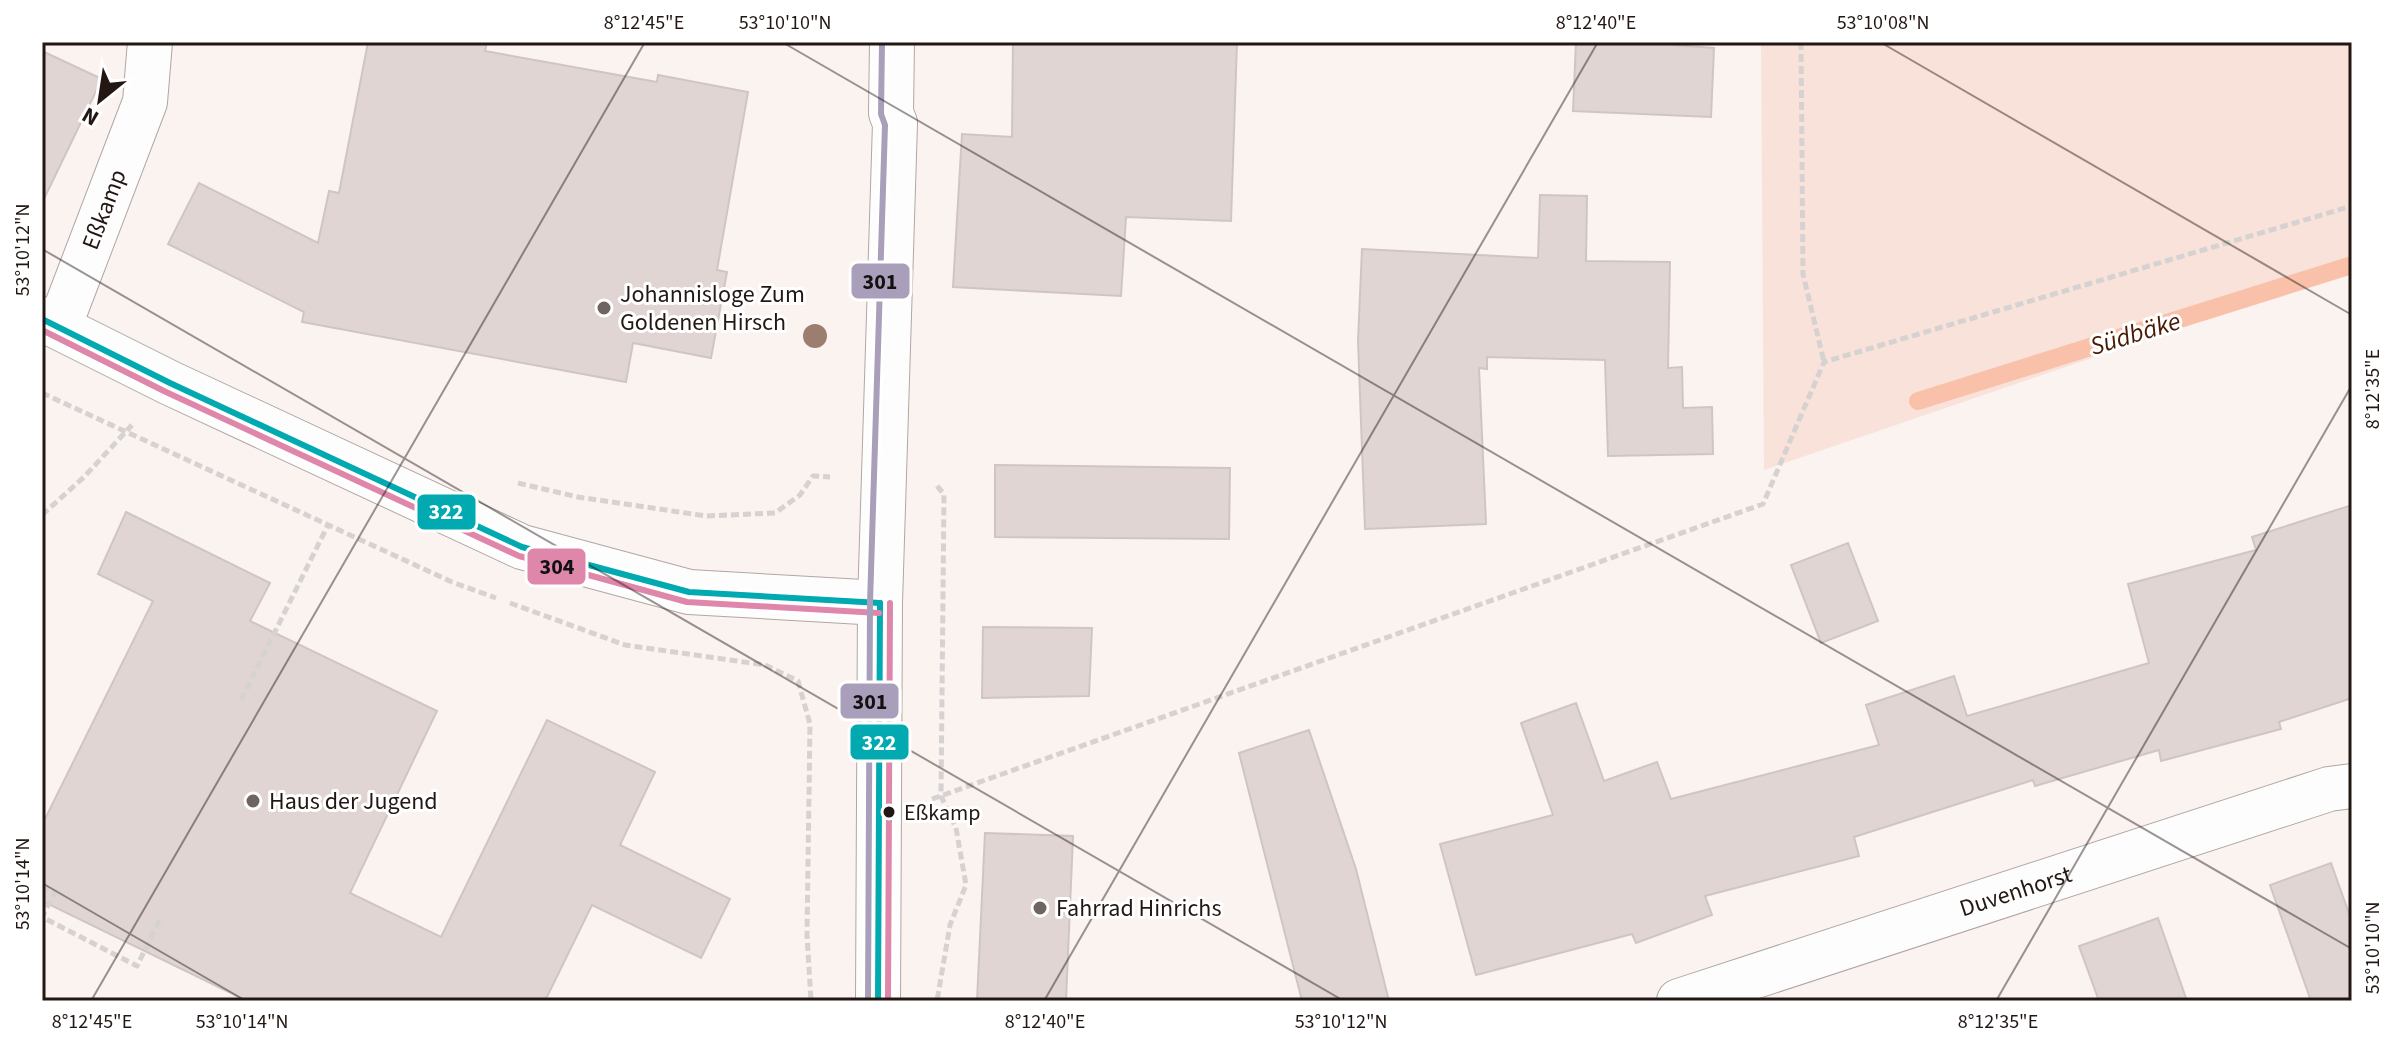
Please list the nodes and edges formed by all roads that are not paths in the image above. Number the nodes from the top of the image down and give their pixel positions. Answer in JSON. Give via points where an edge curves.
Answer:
{"nodes":[{"id":1,"x":150,"y":42,"type":"edge"},
{"id":2,"x":892,"y":42,"type":"edge"},
{"id":3,"x":50,"y":323,"type":"edge"},
{"id":4,"x":880,"y":603,"type":"junction"},
{"id":5,"x":2352,"y":786,"type":"edge"},
{"id":6,"x":878,"y":1001,"type":"edge"},
{"id":7,"x":1679,"y":1001,"type":"edge"}],
"edges":[{"from":1,"to":3,"type":"street","name":"Eßkamp","via":[[145,102]]},
{"from":2,"to":4,"type":"street","via":[[895,123]]},
{"from":3,"to":4,"type":"street","name":"Eßkamp","via":[[522,547],[689,592]]},
{"from":4,"to":6,"type":"street"},
{"from":5,"to":7,"type":"street","name":"Duvenhorst","via":[[2329,789]]}]}
